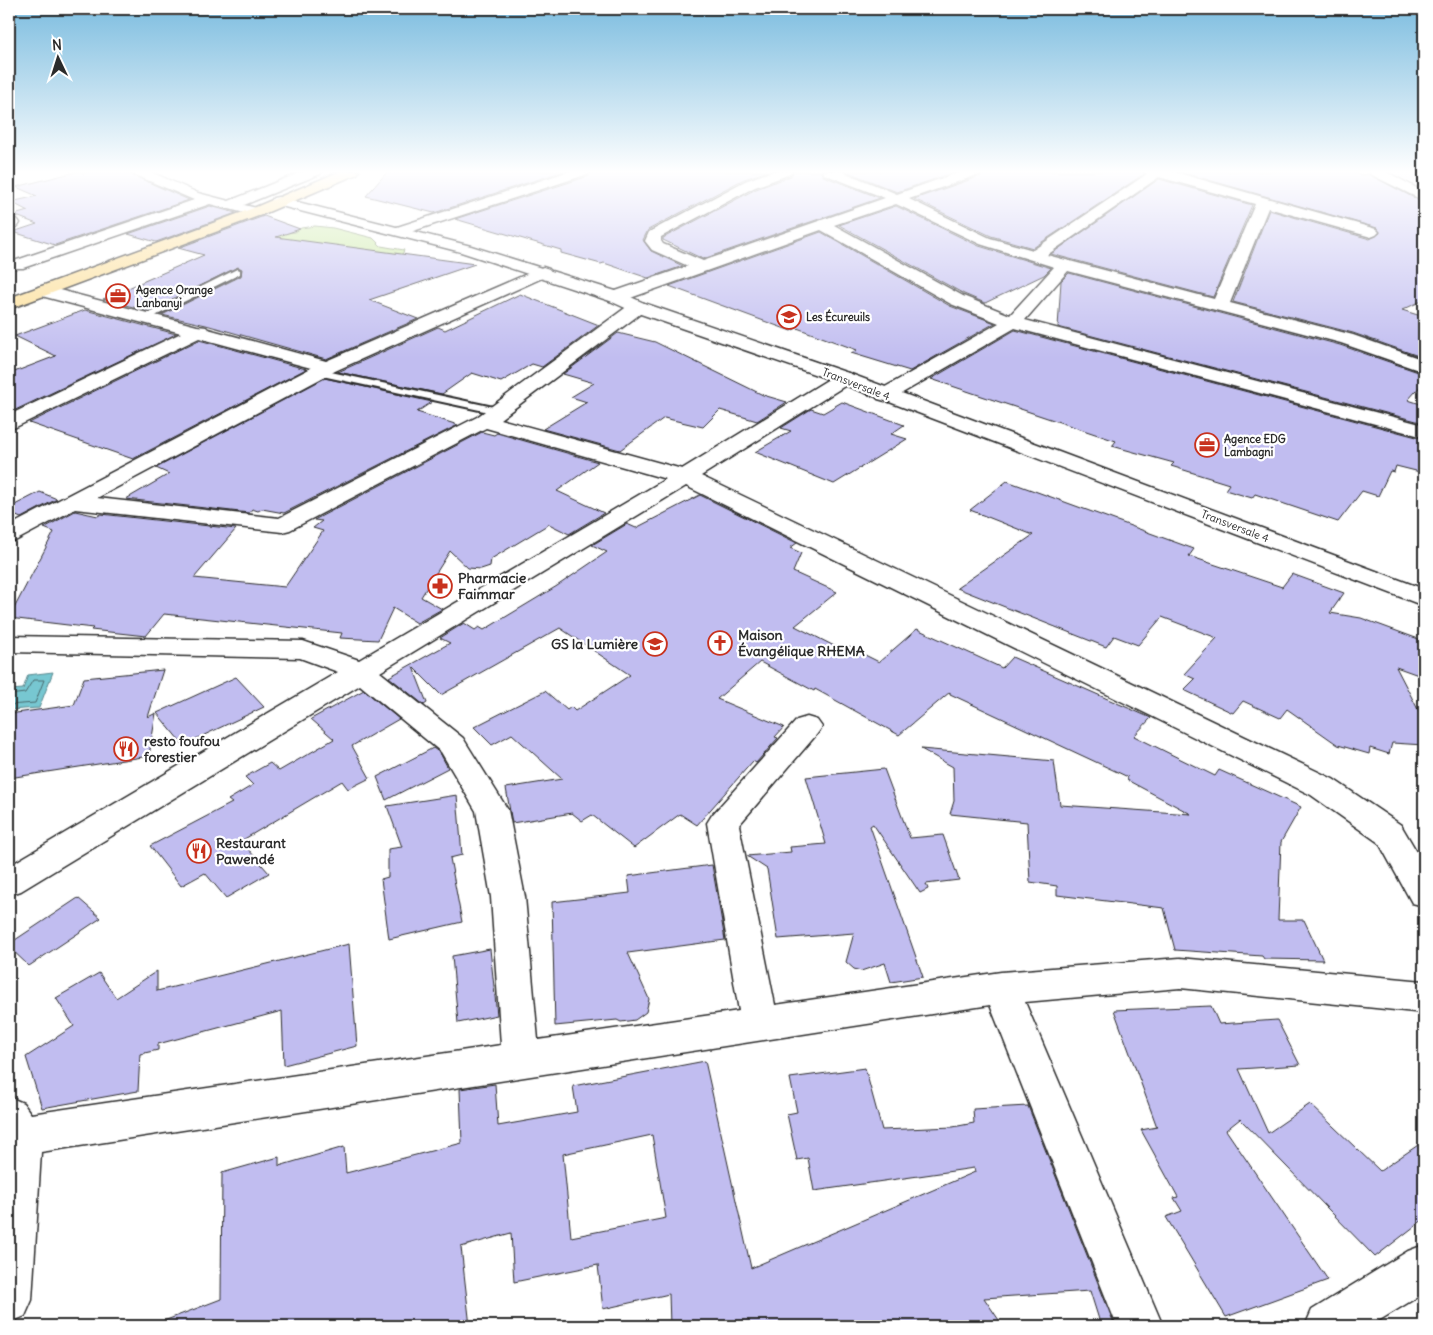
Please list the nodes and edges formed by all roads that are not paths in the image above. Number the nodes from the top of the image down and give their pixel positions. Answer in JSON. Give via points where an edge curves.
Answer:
{"nodes":[{"id":1,"x":107,"y":233,"type":"edge"},
{"id":2,"x":199,"y":233,"type":"edge"},
{"id":3,"x":407,"y":233,"type":"edge"},
{"id":4,"x":655,"y":233,"type":"edge"},
{"id":5,"x":799,"y":233,"type":"edge"},
{"id":6,"x":838,"y":233,"type":"edge"},
{"id":7,"x":969,"y":233,"type":"edge"},
{"id":8,"x":1068,"y":233,"type":"edge"},
{"id":9,"x":1250,"y":233,"type":"edge"},
{"id":10,"x":1035,"y":256,"type":"junction"},
{"id":11,"x":13,"y":264,"type":"edge"},
{"id":12,"x":1065,"y":265,"type":"junction"},
{"id":13,"x":704,"y":267,"type":"junction"},
{"id":14,"x":236,"y":272,"type":"dead end"},
{"id":15,"x":543,"y":272,"type":"junction"},
{"id":16,"x":66,"y":283,"type":"junction"},
{"id":17,"x":44,"y":291,"type":"junction"},
{"id":18,"x":616,"y":297,"type":"junction"},
{"id":19,"x":9,"y":304,"type":"edge"},
{"id":20,"x":1220,"y":306,"type":"junction"},
{"id":21,"x":638,"y":307,"type":"junction"},
{"id":22,"x":146,"y":317,"type":"junction"},
{"id":23,"x":1013,"y":322,"type":"junction"},
{"id":24,"x":200,"y":331,"type":"junction"},
{"id":25,"x":1424,"y":366,"type":"edge"},
{"id":26,"x":323,"y":370,"type":"junction"},
{"id":27,"x":844,"y":378,"type":"junction"},
{"id":28,"x":885,"y":395,"type":"junction"},
{"id":29,"x":491,"y":416,"type":"junction"},
{"id":30,"x":9,"y":423,"type":"edge"},
{"id":31,"x":1424,"y":431,"type":"edge"},
{"id":32,"x":685,"y":477,"type":"junction"},
{"id":33,"x":73,"y":502,"type":"junction"},
{"id":34,"x":9,"y":535,"type":"edge"},
{"id":35,"x":1424,"y":598,"type":"edge"},
{"id":36,"x":9,"y":644,"type":"edge"},
{"id":37,"x":360,"y":670,"type":"junction"},
{"id":38,"x":807,"y":727,"type":"dead end"},
{"id":39,"x":9,"y":882,"type":"edge"},
{"id":40,"x":1424,"y":893,"type":"edge"},
{"id":41,"x":1001,"y":988,"type":"junction"},
{"id":42,"x":1424,"y":997,"type":"edge"},
{"id":43,"x":760,"y":1025,"type":"junction"},
{"id":44,"x":521,"y":1061,"type":"junction"},
{"id":45,"x":15,"y":1125,"type":"edge"},
{"id":46,"x":1424,"y":1267,"type":"edge"},
{"id":47,"x":9,"y":1300,"type":"edge"},
{"id":48,"x":1140,"y":1326,"type":"edge"},
{"id":49,"x":1328,"y":1326,"type":"edge"}],
"edges":[{"from":1,"to":11,"type":"street"},
{"from":2,"to":16,"type":"main road"},
{"from":3,"to":15,"type":"street","name":"Transversale 4"},
{"from":4,"to":13,"type":"street","via":[[653,241],[657,247]]},
{"from":5,"to":13,"type":"street"},
{"from":6,"to":23,"type":"street","via":[[956,300]]},
{"from":7,"to":10,"type":"street"},
{"from":8,"to":10,"type":"street"},
{"from":9,"to":20,"type":"street"},
{"from":10,"to":12,"type":"street"},
{"from":11,"to":16,"type":"street"},
{"from":12,"to":20,"type":"street"},
{"from":12,"to":23,"type":"street"},
{"from":13,"to":18,"type":"street"},
{"from":14,"to":22,"type":"lane"},
{"from":15,"to":18,"type":"street","name":"Transversale 4"},
{"from":15,"to":26,"type":"street"},
{"from":16,"to":17,"type":"main road"},
{"from":17,"to":19,"type":"main road"},
{"from":17,"to":22,"type":"street"},
{"from":18,"to":21,"type":"street","name":"Transversale 4"},
{"from":20,"to":25,"type":"street","via":[[1347,339]]},
{"from":21,"to":27,"type":"street","name":"Transversale 4"},
{"from":21,"to":29,"type":"street"},
{"from":22,"to":24,"type":"street"},
{"from":23,"to":28,"type":"street"},
{"from":23,"to":31,"type":"street"},
{"from":24,"to":26,"type":"street"},
{"from":24,"to":30,"type":"street"},
{"from":26,"to":29,"type":"lane"},
{"from":26,"to":33,"type":"street"},
{"from":27,"to":28,"type":"street","name":"Transversale 4"},
{"from":27,"to":32,"type":"street"},
{"from":28,"to":35,"type":"street","name":"Transversale 4"},
{"from":29,"to":32,"type":"street"},
{"from":29,"to":33,"type":"street","via":[[282,526]]},
{"from":32,"to":37,"type":"street"},
{"from":32,"to":40,"type":"street","via":[[1322,787],[1390,834]]},
{"from":33,"to":34,"type":"street"},
{"from":36,"to":37,"type":"street","via":[[303,650]]},
{"from":37,"to":39,"type":"street"},
{"from":37,"to":44,"type":"street","via":[[452,745],[492,810],[508,897]]},
{"from":38,"to":43,"type":"street","via":[[723,823]]},
{"from":41,"to":42,"type":"street","via":[[1180,972]]},
{"from":41,"to":43,"type":"street"},
{"from":41,"to":48,"type":"street"},
{"from":43,"to":44,"type":"street"},
{"from":44,"to":45,"type":"street"},
{"from":45,"to":47,"type":"street"},
{"from":46,"to":49,"type":"street"}]}
